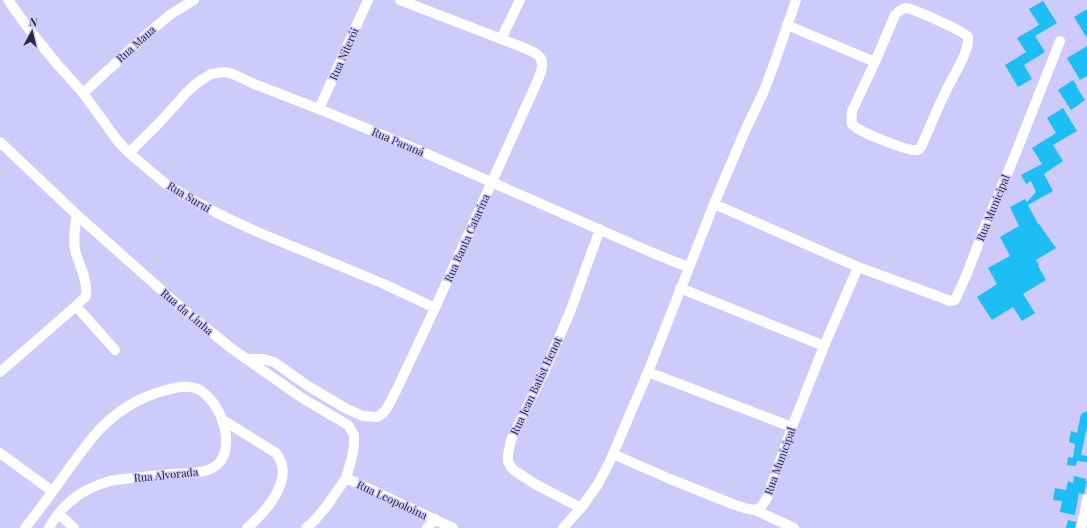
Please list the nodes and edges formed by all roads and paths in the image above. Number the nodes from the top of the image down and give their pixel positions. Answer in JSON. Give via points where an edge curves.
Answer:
{"nodes":[{"id":1,"x":8,"y":0,"type":"edge"},
{"id":2,"x":194,"y":0,"type":"edge"},
{"id":3,"x":368,"y":0,"type":"edge"},
{"id":4,"x":400,"y":0,"type":"edge"},
{"id":5,"x":520,"y":0,"type":"edge"},
{"id":6,"x":796,"y":0,"type":"edge"},
{"id":7,"x":787,"y":25,"type":"junction"},
{"id":8,"x":501,"y":39,"type":"junction"},
{"id":9,"x":1060,"y":41,"type":"dead end"},
{"id":10,"x":875,"y":62,"type":"junction"},
{"id":11,"x":83,"y":93,"type":"junction"},
{"id":12,"x":319,"y":109,"type":"junction"},
{"id":13,"x":0,"y":142,"type":"edge"},
{"id":14,"x":129,"y":153,"type":"junction"},
{"id":15,"x":491,"y":182,"type":"junction"},
{"id":16,"x":714,"y":204,"type":"junction"},
{"id":17,"x":77,"y":215,"type":"junction"},
{"id":18,"x":600,"y":229,"type":"junction"},
{"id":19,"x":688,"y":267,"type":"junction"},
{"id":20,"x":858,"y":267,"type":"junction"},
{"id":21,"x":680,"y":288,"type":"junction"},
{"id":22,"x":76,"y":306,"type":"junction"},
{"id":23,"x":435,"y":308,"type":"junction"},
{"id":24,"x":824,"y":346,"type":"junction"},
{"id":25,"x":115,"y":350,"type":"dead end"},
{"id":26,"x":246,"y":359,"type":"junction"},
{"id":27,"x":0,"y":372,"type":"edge"},
{"id":28,"x":648,"y":372,"type":"junction"},
{"id":29,"x":223,"y":420,"type":"junction"},
{"id":30,"x":792,"y":427,"type":"junction"},
{"id":31,"x":0,"y":453,"type":"edge"},
{"id":32,"x":613,"y":454,"type":"junction"},
{"id":33,"x":346,"y":478,"type":"junction"},
{"id":34,"x":52,"y":491,"type":"junction"},
{"id":35,"x":1087,"y":499,"type":"edge"},
{"id":36,"x":582,"y":508,"type":"junction"},
{"id":37,"x":755,"y":510,"type":"junction"},
{"id":38,"x":59,"y":514,"type":"junction"},
{"id":39,"x":434,"y":519,"type":"junction"},
{"id":40,"x":25,"y":528,"type":"edge"},
{"id":41,"x":49,"y":528,"type":"edge"},
{"id":42,"x":74,"y":528,"type":"edge"},
{"id":43,"x":247,"y":528,"type":"edge"},
{"id":44,"x":306,"y":528,"type":"edge"},
{"id":45,"x":427,"y":528,"type":"edge"},
{"id":46,"x":453,"y":528,"type":"edge"},
{"id":47,"x":564,"y":528,"type":"edge"},
{"id":48,"x":794,"y":528,"type":"edge"},
{"id":49,"x":1081,"y":528,"type":"edge"}],
"edges":[{"from":1,"to":11,"type":"street","name":"Rua Surui","via":[[57,64]]},
{"from":2,"to":11,"type":"street","name":"Rua Maua","via":[[152,29]]},
{"from":3,"to":12,"type":"street","name":"Rua Niterói"},
{"from":4,"to":8,"type":"street","name":"Rua Banta Catarina"},
{"from":5,"to":8,"type":"street"},
{"from":6,"to":7,"type":"street"},
{"from":7,"to":10,"type":"street"},
{"from":7,"to":16,"type":"street","via":[[764,91]]},
{"from":8,"to":15,"type":"street","name":"Rua Banta Catarina","via":[[540,56],[542,67]]},
{"from":9,"to":20,"type":"street","name":"Rua Municipal","via":[[956,300],[950,301]]},
{"from":10,"to":10,"type":"street","via":[[852,111],[852,123],[881,140],[918,150],[965,52],[968,37],[960,31],[904,8],[896,15]]},
{"from":11,"to":14,"type":"street","name":"Rua Surui"},
{"from":12,"to":14,"type":"street","name":"Rua Paraná","via":[[232,74],[216,73],[204,78],[186,93]]},
{"from":12,"to":15,"type":"street","name":"Rua Paraná"},
{"from":13,"to":17,"type":"street","name":"Rua da Linha"},
{"from":14,"to":23,"type":"street","name":"Rua Surui","via":[[166,184],[225,217]]},
{"from":15,"to":18,"type":"street","name":"Rua Paraná"},
{"from":15,"to":23,"type":"street","name":"Rua Banta Catarina"},
{"from":16,"to":19,"type":"street"},
{"from":16,"to":20,"type":"street","name":"Rua Municipal"},
{"from":17,"to":22,"type":"street","via":[[74,243],[87,290],[86,296]]},
{"from":17,"to":26,"type":"street","name":"Rua da Linha","via":[[185,311]]},
{"from":18,"to":19,"type":"street","name":"Rua Paraná"},
{"from":18,"to":36,"type":"street","name":"Rua Jean Batist Henot","via":[[570,312],[510,440],[508,455],[508,461],[515,471]]},
{"from":19,"to":21,"type":"street"},
{"from":20,"to":24,"type":"street","name":"Rua Municipal"},
{"from":21,"to":24,"type":"street"},
{"from":21,"to":28,"type":"street"},
{"from":22,"to":25,"type":"street"},
{"from":22,"to":27,"type":"street"},
{"from":23,"to":26,"type":"street","name":"Rua Banta Catarina","via":[[389,404],[377,417],[363,416],[347,409],[274,362]]},
{"from":24,"to":30,"type":"street","name":"Rua Municipal"},
{"from":26,"to":33,"type":"street","name":"Rua da Linha","via":[[302,398],[348,425],[355,439]]},
{"from":28,"to":30,"type":"street"},
{"from":28,"to":32,"type":"street"},
{"from":29,"to":34,"type":"street","name":"Rua Alvorada","via":[[210,397],[198,388],[180,387],[149,396],[130,405],[104,424]]},
{"from":29,"to":38,"type":"street","name":"Rua Alvorada","via":[[226,446],[222,459],[214,466],[194,473],[109,481],[91,487],[74,498]]},
{"from":29,"to":43,"type":"street","via":[[276,453],[282,466],[278,491]]},
{"from":30,"to":37,"type":"street","name":"Rua Municipal","via":[[767,498]]},
{"from":31,"to":34,"type":"street"},
{"from":32,"to":36,"type":"street","via":[[605,472]]},
{"from":32,"to":37,"type":"street","via":[[735,505]]},
{"from":33,"to":39,"type":"street","name":"Rua Leopoloina"},
{"from":33,"to":44,"type":"street","name":"Rua Leopoloina","via":[[326,507]]},
{"from":34,"to":40,"type":"street","name":"Rua Alvorada"},
{"from":35,"to":49,"type":"street"},
{"from":36,"to":47,"type":"street"},
{"from":37,"to":48,"type":"street"},
{"from":38,"to":41,"type":"street","name":"Rua Alvorada"},
{"from":38,"to":42,"type":"street"},
{"from":39,"to":45,"type":"street"},
{"from":39,"to":46,"type":"street","name":"Rua Leopoloina"}]}
